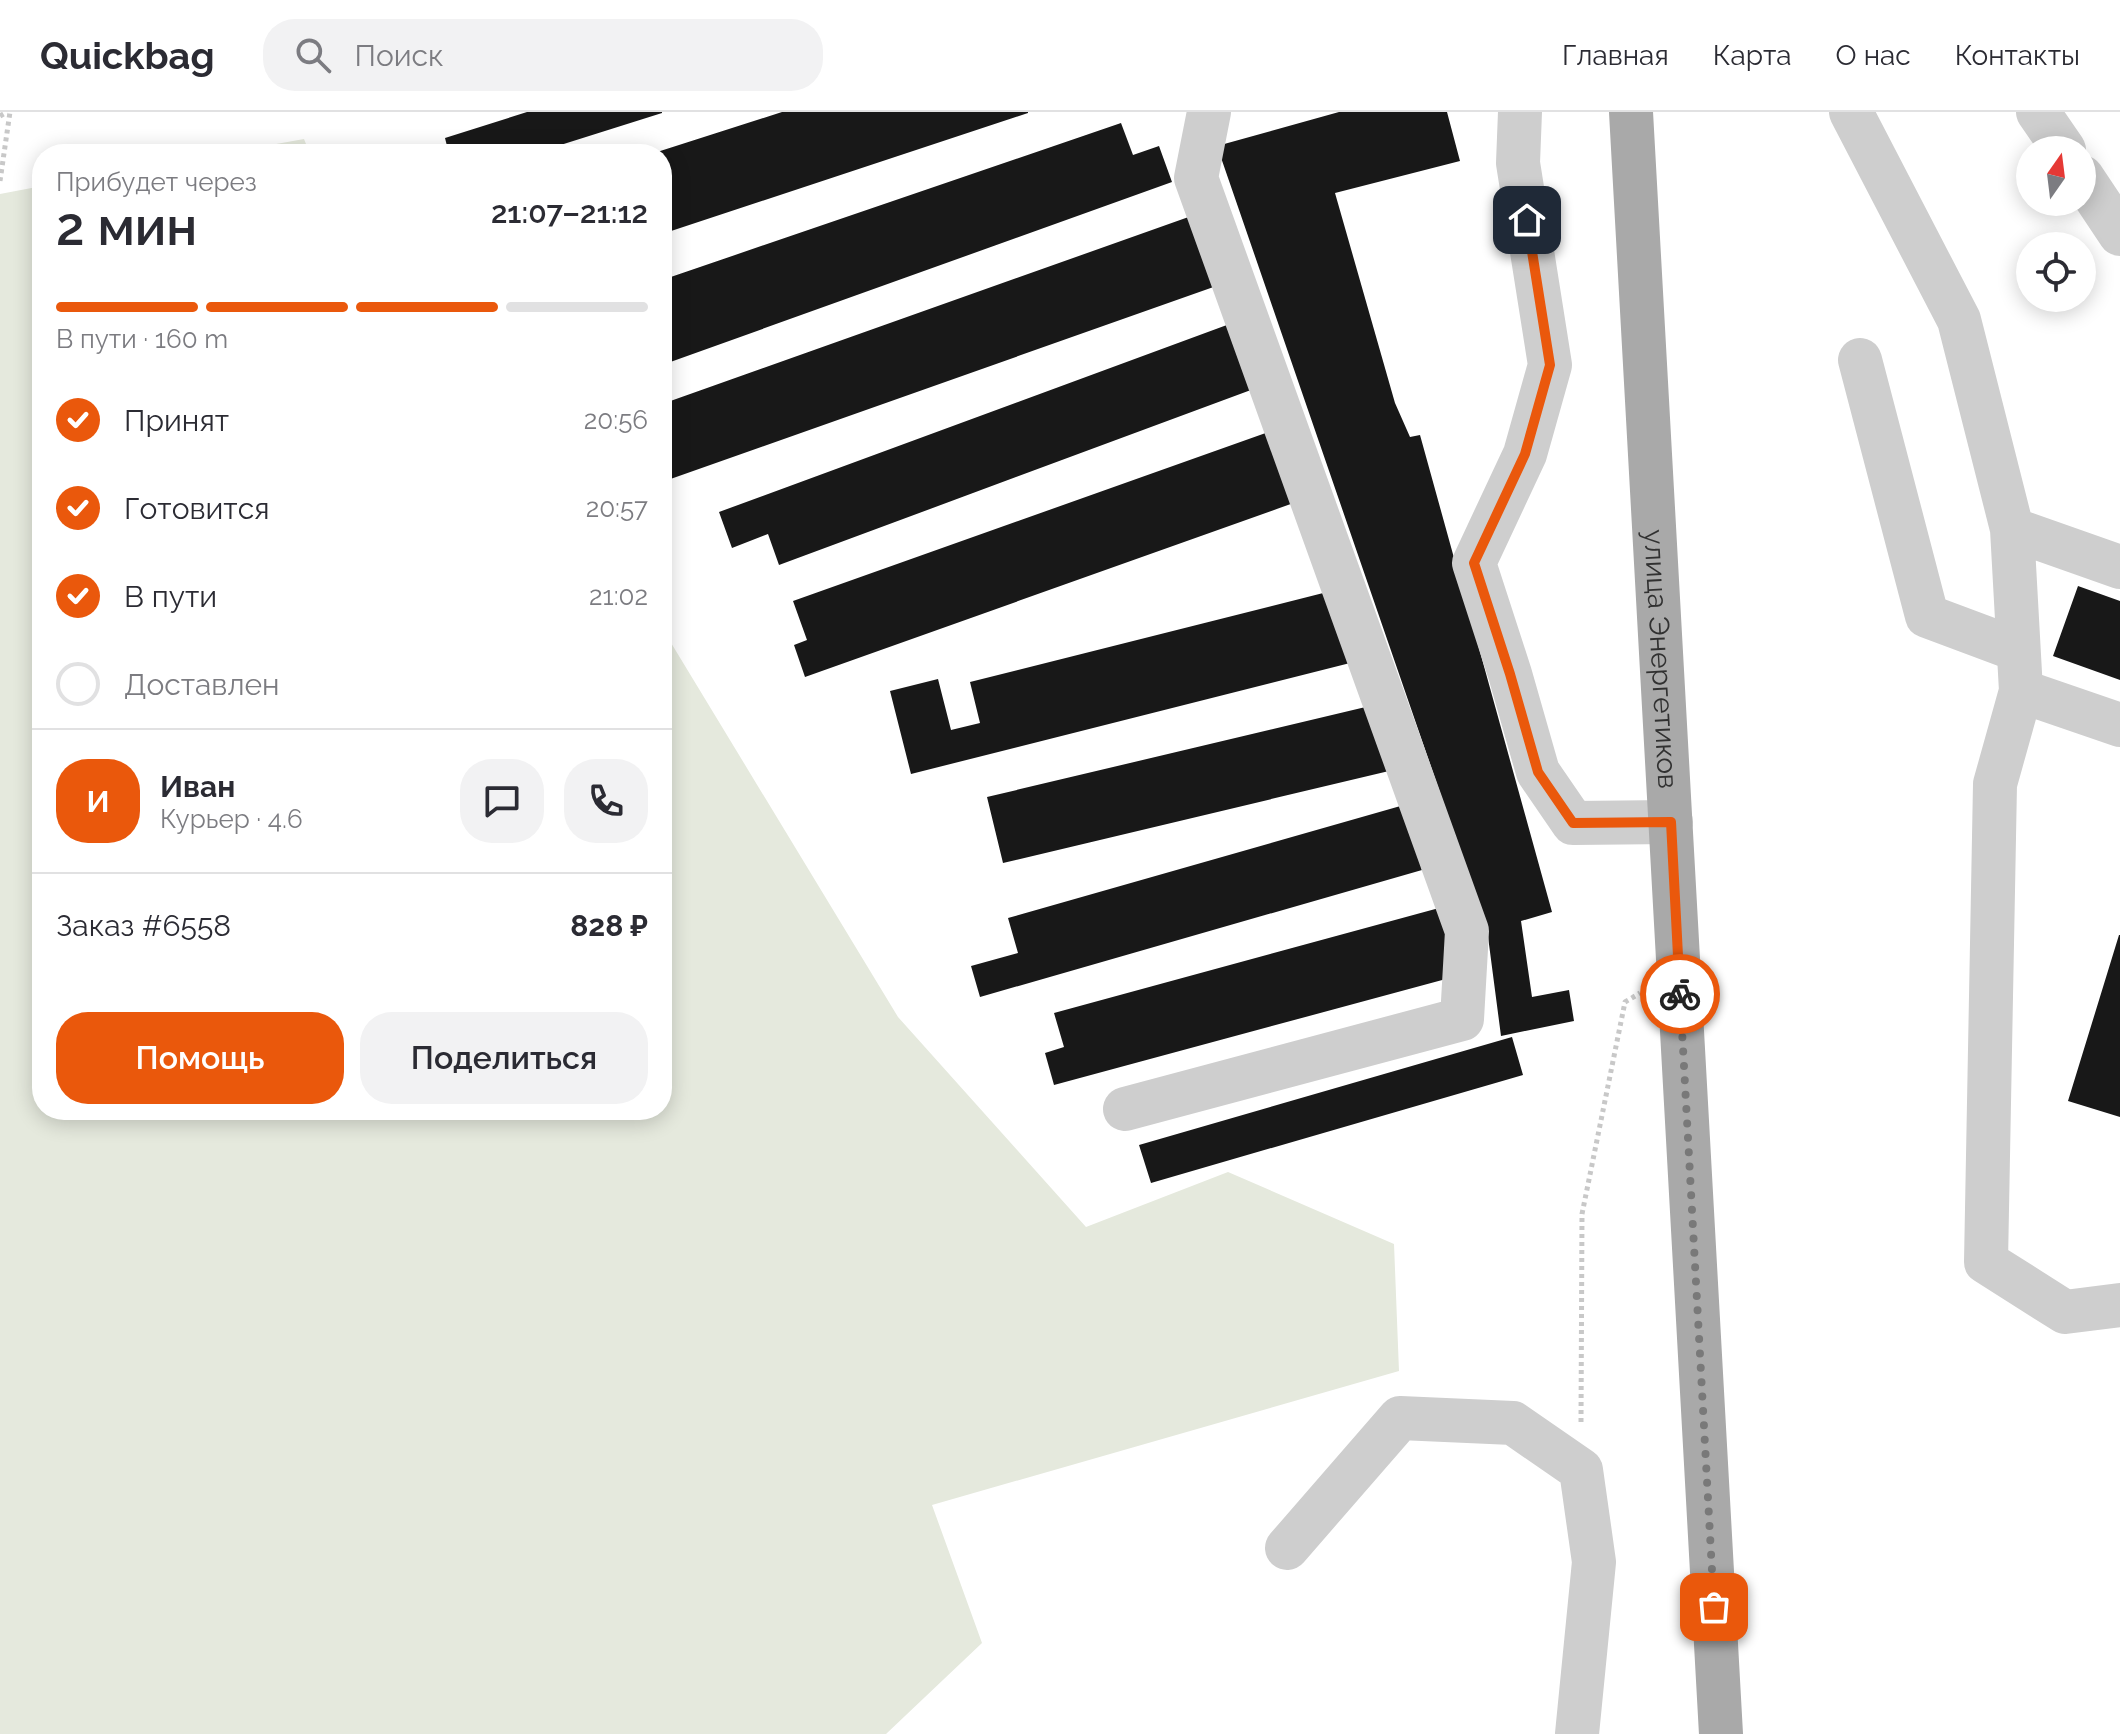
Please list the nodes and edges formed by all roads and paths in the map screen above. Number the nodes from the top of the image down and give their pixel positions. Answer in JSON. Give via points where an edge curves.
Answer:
{"nodes":[{"id":1,"x":9,"y":112,"type":"edge"},
{"id":2,"x":1209,"y":112,"type":"edge"},
{"id":3,"x":1520,"y":112,"type":"edge"},
{"id":4,"x":1631,"y":112,"type":"edge"},
{"id":5,"x":1851,"y":112,"type":"edge"},
{"id":6,"x":2038,"y":112,"type":"edge"},
{"id":7,"x":0,"y":116,"type":"edge"},
{"id":8,"x":2054,"y":136,"type":"edge"},
{"id":9,"x":0,"y":181,"type":"edge"},
{"id":10,"x":2096,"y":198,"type":"edge"},
{"id":11,"x":2120,"y":234,"type":"edge"},
{"id":12,"x":1860,"y":360,"type":"dead end"},
{"id":13,"x":2012,"y":529,"type":"junction"},
{"id":14,"x":2120,"y":567,"type":"edge"},
{"id":15,"x":2020,"y":670,"type":"junction"},
{"id":16,"x":2120,"y":725,"type":"edge"},
{"id":17,"x":1671,"y":822,"type":"junction"},
{"id":18,"x":1679,"y":970,"type":"junction"},
{"id":19,"x":1125,"y":1109,"type":"dead end"},
{"id":20,"x":2120,"y":1305,"type":"edge"},
{"id":21,"x":1581,"y":1470,"type":"junction"},
{"id":22,"x":1287,"y":1548,"type":"dead end"},
{"id":23,"x":1577,"y":1734,"type":"edge"},
{"id":24,"x":1721,"y":1734,"type":"edge"}],
"edges":[{"from":1,"to":7,"type":"path"},
{"from":1,"to":9,"type":"path"},
{"from":2,"to":19,"type":"lane","via":[[1196,178],[1467,931],[1462,1019]]},
{"from":3,"to":17,"type":"lane","via":[[1518,163],[1550,365],[1525,454],[1474,563],[1538,772],[1573,823]]},
{"from":4,"to":17,"type":"main road","name":"улица Энергетиков"},
{"from":5,"to":13,"type":"lane","via":[[1959,320]]},
{"from":6,"to":8,"type":"lane"},
{"from":10,"to":11,"type":"lane"},
{"from":12,"to":15,"type":"lane","via":[[1927,616]]},
{"from":13,"to":14,"type":"lane"},
{"from":13,"to":15,"type":"lane"},
{"from":15,"to":16,"type":"lane"},
{"from":15,"to":20,"type":"lane","via":[[1995,784],[1986,1262],[2065,1312]]},
{"from":17,"to":18,"type":"main road","name":"улица Энергетиков"},
{"from":18,"to":21,"type":"path","via":[[1625,1002],[1582,1214]]},
{"from":18,"to":24,"type":"main road","name":"улица Энергетиков"},
{"from":21,"to":22,"type":"lane","via":[[1513,1423],[1400,1418]]},
{"from":21,"to":23,"type":"lane","via":[[1594,1562]]}]}
